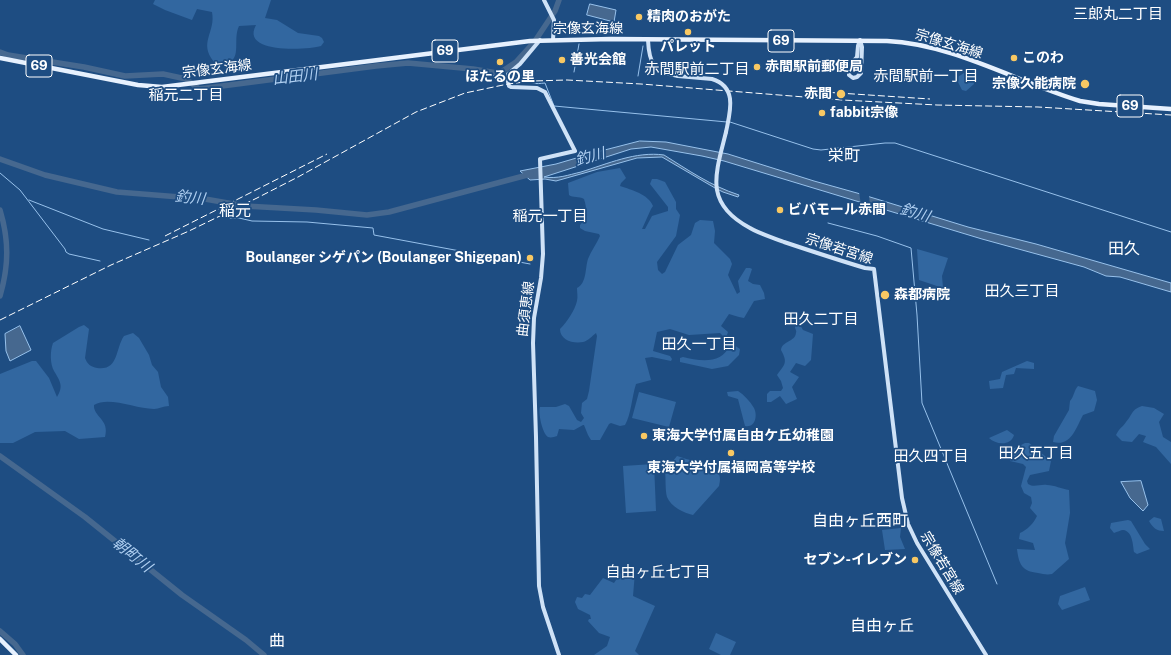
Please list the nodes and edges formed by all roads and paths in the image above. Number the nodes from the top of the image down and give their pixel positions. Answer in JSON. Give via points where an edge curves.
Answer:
{"nodes":[{"id":1,"x":544,"y":0,"type":"edge"},
{"id":2,"x":539,"y":40,"type":"junction"},
{"id":3,"x":553,"y":40,"type":"junction"},
{"id":4,"x":648,"y":40,"type":"junction"},
{"id":5,"x":860,"y":40,"type":"junction"},
{"id":6,"x":0,"y":58,"type":"edge"},
{"id":7,"x":1171,"y":109,"type":"edge"},
{"id":8,"x":0,"y":639,"type":"edge"},
{"id":9,"x":16,"y":655,"type":"edge"},
{"id":10,"x":559,"y":655,"type":"edge"},
{"id":11,"x":986,"y":655,"type":"edge"}],
"edges":[{"from":1,"to":3,"type":"main road","via":[[553,18]]},
{"from":2,"to":3,"type":"main road","name":"宗像玄海線","number":"69"},
{"from":2,"to":6,"type":"main road","name":"宗像玄海線","number":"69","via":[[162,87],[138,85]]},
{"from":2,"to":10,"type":"main road","name":"曲須恵線","via":[[508,77],[508,84],[512,87],[537,88],[545,92],[575,151],[540,159],[543,254],[533,343],[538,574],[541,597]]},
{"from":3,"to":4,"type":"main road","name":"宗像玄海線","number":"69"},
{"from":4,"to":5,"type":"main road","name":"宗像玄海線","number":"69"},
{"from":4,"to":11,"type":"main road","name":"宗像若宮線","bridge":true,"via":[[648,54],[653,64],[663,72],[717,80],[728,91],[731,100],[717,188],[719,198],[727,210],[749,228],[815,253],[874,269],[902,498],[908,524]]},
{"from":5,"to":5,"type":"main road","via":[[861,73],[853,78],[849,75],[849,66],[857,57]]},
{"from":5,"to":7,"type":"main road","name":"宗像玄海線","number":"69","via":[[936,48],[1058,94],[1089,103]]},
{"from":8,"to":9,"type":"main road"}]}
